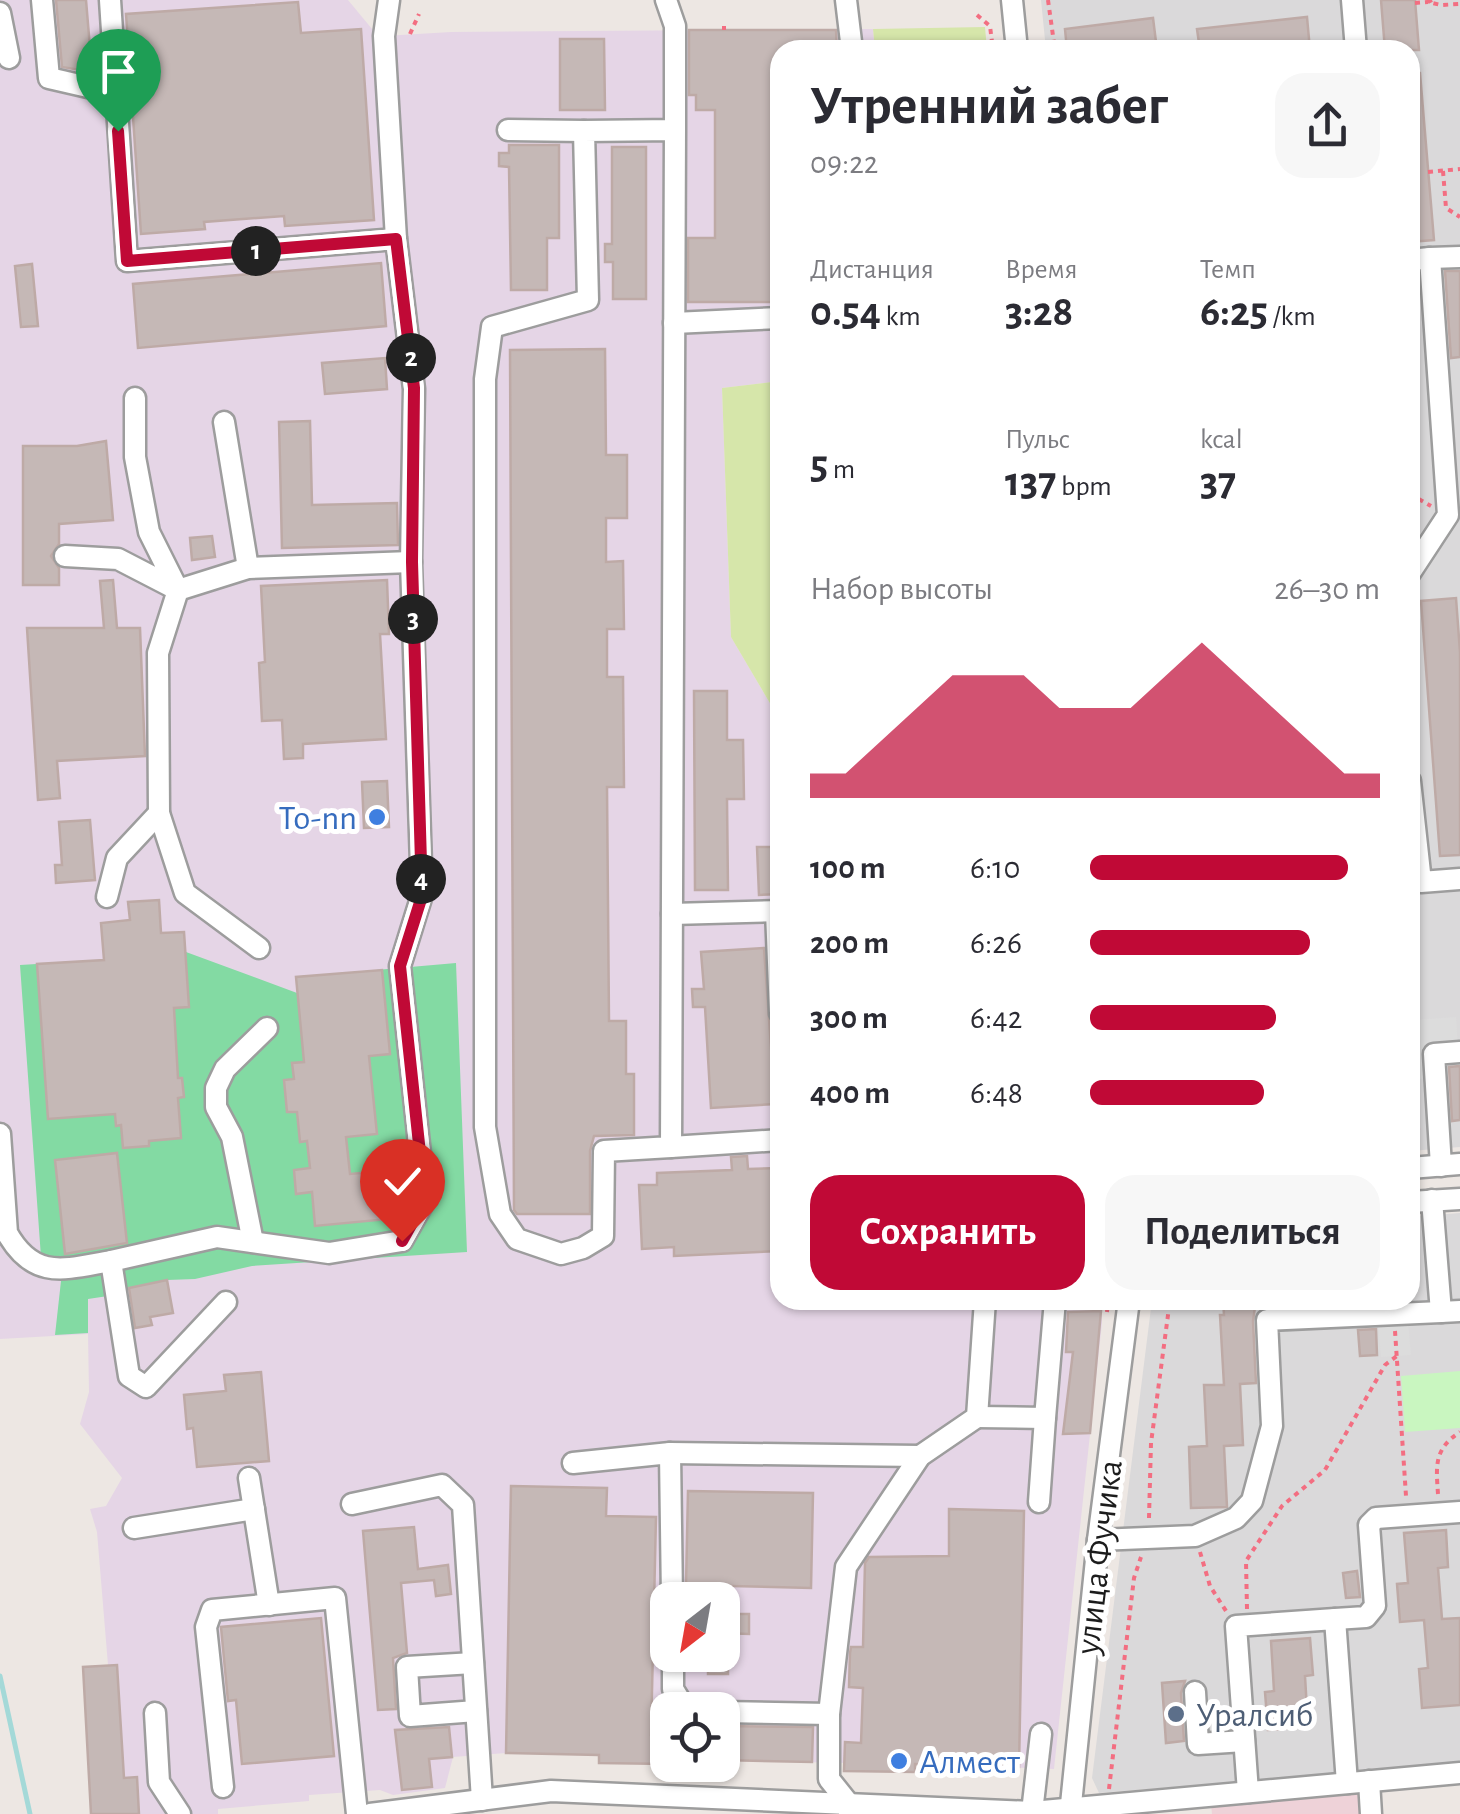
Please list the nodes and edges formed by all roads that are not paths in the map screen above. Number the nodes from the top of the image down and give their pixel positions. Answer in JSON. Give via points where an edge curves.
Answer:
{"nodes":[{"id":1,"x":42,"y":0,"type":"edge"},
{"id":2,"x":110,"y":0,"type":"edge"},
{"id":3,"x":390,"y":0,"type":"edge"},
{"id":4,"x":666,"y":0,"type":"edge"},
{"id":5,"x":846,"y":0,"type":"edge"},
{"id":6,"x":1012,"y":0,"type":"edge"},
{"id":7,"x":1352,"y":0,"type":"edge"},
{"id":8,"x":0,"y":14,"type":"edge"},
{"id":9,"x":851,"y":40,"type":"edge"},
{"id":10,"x":1016,"y":40,"type":"edge"},
{"id":11,"x":1355,"y":40,"type":"edge"},
{"id":12,"x":9,"y":58,"type":"dead end"},
{"id":13,"x":88,"y":87,"type":"dead end"},
{"id":14,"x":508,"y":130,"type":"dead end"},
{"id":15,"x":675,"y":130,"type":"junction"},
{"id":16,"x":584,"y":131,"type":"junction"},
{"id":17,"x":396,"y":239,"type":"junction"},
{"id":18,"x":1460,"y":256,"type":"edge"},
{"id":19,"x":1420,"y":259,"type":"edge"},
{"id":20,"x":770,"y":318,"type":"edge"},
{"id":21,"x":674,"y":323,"type":"junction"},
{"id":22,"x":134,"y":398,"type":"dead end"},
{"id":23,"x":224,"y":422,"type":"dead end"},
{"id":24,"x":1454,"y":515,"type":"edge"},
{"id":25,"x":66,"y":556,"type":"dead end"},
{"id":26,"x":1420,"y":560,"type":"edge"},
{"id":27,"x":412,"y":562,"type":"junction"},
{"id":28,"x":248,"y":568,"type":"junction"},
{"id":29,"x":178,"y":590,"type":"junction"},
{"id":30,"x":160,"y":813,"type":"junction"},
{"id":31,"x":1420,"y":873,"type":"edge"},
{"id":32,"x":1460,"y":880,"type":"edge"},
{"id":33,"x":107,"y":897,"type":"dead end"},
{"id":34,"x":770,"y":911,"type":"edge"},
{"id":35,"x":672,"y":914,"type":"junction"},
{"id":36,"x":259,"y":948,"type":"dead end"},
{"id":37,"x":267,"y":1028,"type":"dead end"},
{"id":38,"x":1460,"y":1052,"type":"edge"},
{"id":39,"x":0,"y":1134,"type":"edge"},
{"id":40,"x":770,"y":1141,"type":"edge"},
{"id":41,"x":672,"y":1147,"type":"junction"},
{"id":42,"x":1450,"y":1165,"type":"edge"},
{"id":43,"x":1420,"y":1167,"type":"edge"},
{"id":44,"x":1460,"y":1198,"type":"edge"},
{"id":45,"x":1432,"y":1200,"type":"junction"},
{"id":46,"x":1420,"y":1201,"type":"edge"},
{"id":47,"x":253,"y":1242,"type":"junction"},
{"id":48,"x":111,"y":1261,"type":"junction"},
{"id":49,"x":226,"y":1302,"type":"dead end"},
{"id":50,"x":984,"y":1310,"type":"edge"},
{"id":51,"x":1053,"y":1310,"type":"edge"},
{"id":52,"x":1127,"y":1310,"type":"edge"},
{"id":53,"x":1451,"y":1312,"type":"edge"},
{"id":54,"x":976,"y":1416,"type":"junction"},
{"id":55,"x":1046,"y":1418,"type":"junction"},
{"id":56,"x":670,"y":1454,"type":"junction"},
{"id":57,"x":920,"y":1456,"type":"junction"},
{"id":58,"x":573,"y":1462,"type":"dead end"},
{"id":59,"x":249,"y":1478,"type":"dead end"},
{"id":60,"x":1039,"y":1502,"type":"dead end"},
{"id":61,"x":352,"y":1504,"type":"dead end"},
{"id":62,"x":254,"y":1509,"type":"junction"},
{"id":63,"x":1450,"y":1513,"type":"edge"},
{"id":64,"x":134,"y":1528,"type":"dead end"},
{"id":65,"x":1098,"y":1540,"type":"junction"},
{"id":66,"x":672,"y":1582,"type":"edge"},
{"id":67,"x":269,"y":1604,"type":"junction"},
{"id":68,"x":1334,"y":1619,"type":"junction"},
{"id":69,"x":473,"y":1663,"type":"junction"},
{"id":70,"x":1195,"y":1692,"type":"dead end"},
{"id":71,"x":476,"y":1712,"type":"junction"},
{"id":72,"x":740,"y":1712,"type":"edge"},
{"id":73,"x":155,"y":1713,"type":"dead end"},
{"id":74,"x":829,"y":1714,"type":"junction"},
{"id":75,"x":1041,"y":1734,"type":"dead end"},
{"id":76,"x":1244,"y":1741,"type":"junction"},
{"id":77,"x":1460,"y":1773,"type":"edge"},
{"id":78,"x":1369,"y":1781,"type":"junction"},
{"id":79,"x":1346,"y":1783,"type":"junction"},
{"id":80,"x":223,"y":1787,"type":"dead end"},
{"id":81,"x":1248,"y":1792,"type":"junction"},
{"id":82,"x":482,"y":1800,"type":"junction"},
{"id":83,"x":1202,"y":1805,"type":"edge"},
{"id":84,"x":460,"y":1808,"type":"edge"},
{"id":85,"x":849,"y":1809,"type":"edge"},
{"id":86,"x":1070,"y":1810,"type":"edge"},
{"id":87,"x":915,"y":1811,"type":"edge"},
{"id":88,"x":968,"y":1812,"type":"edge"},
{"id":89,"x":1032,"y":1812,"type":"edge"},
{"id":90,"x":180,"y":1814,"type":"edge"},
{"id":91,"x":357,"y":1814,"type":"edge"},
{"id":92,"x":370,"y":1814,"type":"edge"},
{"id":93,"x":1372,"y":1814,"type":"edge"}],
"edges":[{"from":1,"to":13,"type":"street","via":[[49,78]]},
{"from":2,"to":17,"type":"street","via":[[127,261]]},
{"from":3,"to":17,"type":"street","via":[[384,36]]},
{"from":4,"to":15,"type":"street","via":[[675,26]]},
{"from":5,"to":9,"type":"street"},
{"from":6,"to":10,"type":"street"},
{"from":7,"to":11,"type":"street"},
{"from":8,"to":12,"type":"street"},
{"from":14,"to":16,"type":"street"},
{"from":15,"to":16,"type":"street"},
{"from":15,"to":21,"type":"street"},
{"from":16,"to":41,"type":"street","via":[[588,300],[492,327],[485,379],[485,1127],[500,1214],[517,1239],[561,1254],[583,1248],[602,1236],[604,1152]]},
{"from":17,"to":27,"type":"street","via":[[414,388]]},
{"from":18,"to":19,"type":"street"},
{"from":19,"to":24,"type":"street"},
{"from":20,"to":21,"type":"street"},
{"from":21,"to":35,"type":"street"},
{"from":22,"to":29,"type":"street","via":[[134,457],[148,532]]},
{"from":23,"to":28,"type":"street"},
{"from":24,"to":26,"type":"street"},
{"from":25,"to":29,"type":"street","via":[[118,559]]},
{"from":27,"to":28,"type":"street"},
{"from":27,"to":47,"type":"street","via":[[422,896],[400,966],[425,1200],[402,1241],[329,1253]]},
{"from":28,"to":29,"type":"street"},
{"from":29,"to":30,"type":"street","via":[[158,653]]},
{"from":30,"to":33,"type":"street","via":[[117,858]]},
{"from":30,"to":36,"type":"street","via":[[185,893]]},
{"from":31,"to":32,"type":"street","via":[[1421,882]]},
{"from":34,"to":35,"type":"street"},
{"from":35,"to":41,"type":"street"},
{"from":37,"to":47,"type":"street","via":[[216,1088]]},
{"from":38,"to":42,"type":"street","via":[[1434,1054]]},
{"from":39,"to":48,"type":"street","via":[[7,1233],[14,1246],[41,1267],[58,1270]]},
{"from":40,"to":41,"type":"street"},
{"from":42,"to":43,"type":"street"},
{"from":44,"to":45,"type":"street"},
{"from":45,"to":46,"type":"street"},
{"from":45,"to":53,"type":"street"},
{"from":47,"to":48,"type":"street","via":[[217,1237]]},
{"from":48,"to":49,"type":"street","via":[[128,1376],[146,1388]]},
{"from":50,"to":54,"type":"street"},
{"from":51,"to":55,"type":"street"},
{"from":52,"to":65,"type":"street","name":"улица Фучика"},
{"from":53,"to":65,"type":"street","via":[[1267,1320],[1272,1426],[1252,1501],[1236,1518],[1195,1536]]},
{"from":54,"to":55,"type":"street"},
{"from":54,"to":57,"type":"street"},
{"from":55,"to":60,"type":"street"},
{"from":56,"to":57,"type":"street"},
{"from":56,"to":58,"type":"street"},
{"from":56,"to":66,"type":"street"},
{"from":57,"to":74,"type":"street","via":[[846,1567]]},
{"from":59,"to":62,"type":"street"},
{"from":61,"to":69,"type":"street","via":[[442,1485],[464,1505]]},
{"from":62,"to":64,"type":"street"},
{"from":62,"to":67,"type":"street"},
{"from":63,"to":68,"type":"street","via":[[1376,1518],[1369,1526],[1375,1606],[1366,1617]]},
{"from":65,"to":86,"type":"street","name":"улица Фучика"},
{"from":67,"to":80,"type":"street","via":[[212,1610],[206,1626]]},
{"from":67,"to":91,"type":"street","via":[[335,1598]]},
{"from":68,"to":76,"type":"street","via":[[1236,1626]]},
{"from":68,"to":79,"type":"street"},
{"from":69,"to":71,"type":"street"},
{"from":69,"to":71,"type":"street","via":[[406,1668],[410,1716]]},
{"from":70,"to":76,"type":"street","via":[[1198,1744]]},
{"from":71,"to":82,"type":"street"},
{"from":72,"to":74,"type":"street"},
{"from":73,"to":90,"type":"street","via":[[159,1782]]},
{"from":74,"to":85,"type":"street","via":[[829,1779]]},
{"from":75,"to":89,"type":"street"},
{"from":76,"to":81,"type":"street"},
{"from":77,"to":78,"type":"street"},
{"from":78,"to":79,"type":"street"},
{"from":78,"to":93,"type":"street"},
{"from":79,"to":81,"type":"street"},
{"from":81,"to":83,"type":"street"},
{"from":82,"to":84,"type":"street"},
{"from":82,"to":85,"type":"street","via":[[551,1791]]},
{"from":83,"to":86,"type":"street"},
{"from":84,"to":92,"type":"street"},
{"from":85,"to":87,"type":"street"},
{"from":86,"to":89,"type":"street"},
{"from":87,"to":88,"type":"street"},
{"from":88,"to":89,"type":"street"}]}
